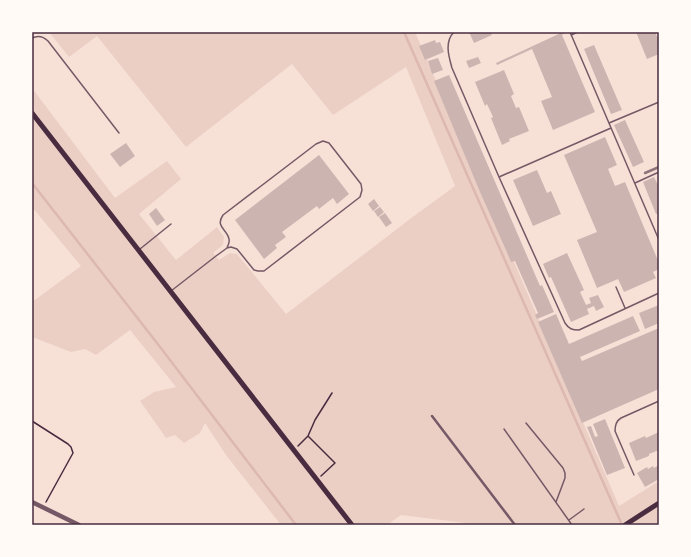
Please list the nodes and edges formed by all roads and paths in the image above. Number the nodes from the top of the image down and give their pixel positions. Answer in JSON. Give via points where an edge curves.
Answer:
{"nodes":[{"id":1,"x":454,"y":32,"type":"edge"},
{"id":2,"x":570,"y":32,"type":"edge"},
{"id":3,"x":578,"y":32,"type":"edge"},
{"id":4,"x":571,"y":35,"type":"junction"},
{"id":5,"x":32,"y":38,"type":"edge"},
{"id":6,"x":659,"y":102,"type":"edge"},
{"id":7,"x":32,"y":112,"type":"edge"},
{"id":8,"x":609,"y":123,"type":"junction"},
{"id":9,"x":611,"y":128,"type":"junction"},
{"id":10,"x":119,"y":133,"type":"dead end"},
{"id":11,"x":659,"y":172,"type":"edge"},
{"id":12,"x":499,"y":177,"type":"junction"},
{"id":13,"x":635,"y":183,"type":"junction"},
{"id":14,"x":171,"y":224,"type":"dead end"},
{"id":15,"x":659,"y":240,"type":"edge"},
{"id":16,"x":226,"y":248,"type":"junction"},
{"id":17,"x":139,"y":250,"type":"junction"},
{"id":18,"x":616,"y":287,"type":"dead end"},
{"id":19,"x":170,"y":291,"type":"junction"},
{"id":20,"x":659,"y":293,"type":"edge"},
{"id":21,"x":625,"y":308,"type":"junction"},
{"id":22,"x":332,"y":393,"type":"dead end"},
{"id":23,"x":659,"y":401,"type":"edge"},
{"id":24,"x":432,"y":416,"type":"dead end"},
{"id":25,"x":32,"y":420,"type":"edge"},
{"id":26,"x":526,"y":423,"type":"dead end"},
{"id":27,"x":504,"y":429,"type":"dead end"},
{"id":28,"x":308,"y":436,"type":"junction"},
{"id":29,"x":294,"y":450,"type":"junction"},
{"id":30,"x":634,"y":475,"type":"dead end"},
{"id":31,"x":317,"y":480,"type":"junction"},
{"id":32,"x":32,"y":502,"type":"edge"},
{"id":33,"x":556,"y":502,"type":"junction"},
{"id":34,"x":659,"y":503,"type":"edge"},
{"id":35,"x":43,"y":508,"type":"junction"},
{"id":36,"x":584,"y":510,"type":"dead end"},
{"id":37,"x":569,"y":520,"type":"junction"},
{"id":38,"x":79,"y":525,"type":"edge"},
{"id":39,"x":352,"y":525,"type":"edge"},
{"id":40,"x":515,"y":525,"type":"edge"},
{"id":41,"x":572,"y":525,"type":"edge"},
{"id":42,"x":625,"y":525,"type":"edge"}],
"edges":[{"from":1,"to":12,"type":"lane","via":[[448,43],[452,68]]},
{"from":2,"to":4,"type":"lane"},
{"from":3,"to":4,"type":"lane"},
{"from":4,"to":8,"type":"lane"},
{"from":5,"to":10,"type":"lane","via":[[41,36],[48,41]]},
{"from":6,"to":8,"type":"lane"},
{"from":7,"to":17,"type":"main road"},
{"from":8,"to":9,"type":"lane"},
{"from":9,"to":12,"type":"lane"},
{"from":9,"to":13,"type":"lane"},
{"from":11,"to":13,"type":"lane"},
{"from":12,"to":21,"type":"lane","via":[[567,326],[578,330]]},
{"from":13,"to":15,"type":"lane"},
{"from":14,"to":17,"type":"lane"},
{"from":16,"to":16,"type":"lane","via":[[235,248],[254,270],[264,271],[360,197],[361,184],[329,143],[323,141],[316,144],[222,215],[220,224],[230,240]]},
{"from":16,"to":19,"type":"lane"},
{"from":17,"to":19,"type":"main road"},
{"from":18,"to":21,"type":"lane"},
{"from":19,"to":29,"type":"main road"},
{"from":20,"to":21,"type":"lane"},
{"from":22,"to":28,"type":"path"},
{"from":23,"to":30,"type":"lane","via":[[621,418],[616,424],[615,431]]},
{"from":24,"to":40,"type":"street"},
{"from":25,"to":35,"type":"path","via":[[68,444],[74,453]]},
{"from":26,"to":33,"type":"lane","via":[[565,473]]},
{"from":27,"to":33,"type":"lane"},
{"from":28,"to":29,"type":"path"},
{"from":28,"to":31,"type":"path","via":[[334,463]]},
{"from":29,"to":31,"type":"main road"},
{"from":31,"to":39,"type":"main road"},
{"from":32,"to":35,"type":"street"},
{"from":33,"to":37,"type":"lane"},
{"from":34,"to":42,"type":"main road"},
{"from":35,"to":38,"type":"street"},
{"from":36,"to":37,"type":"lane"},
{"from":37,"to":41,"type":"lane"}]}
